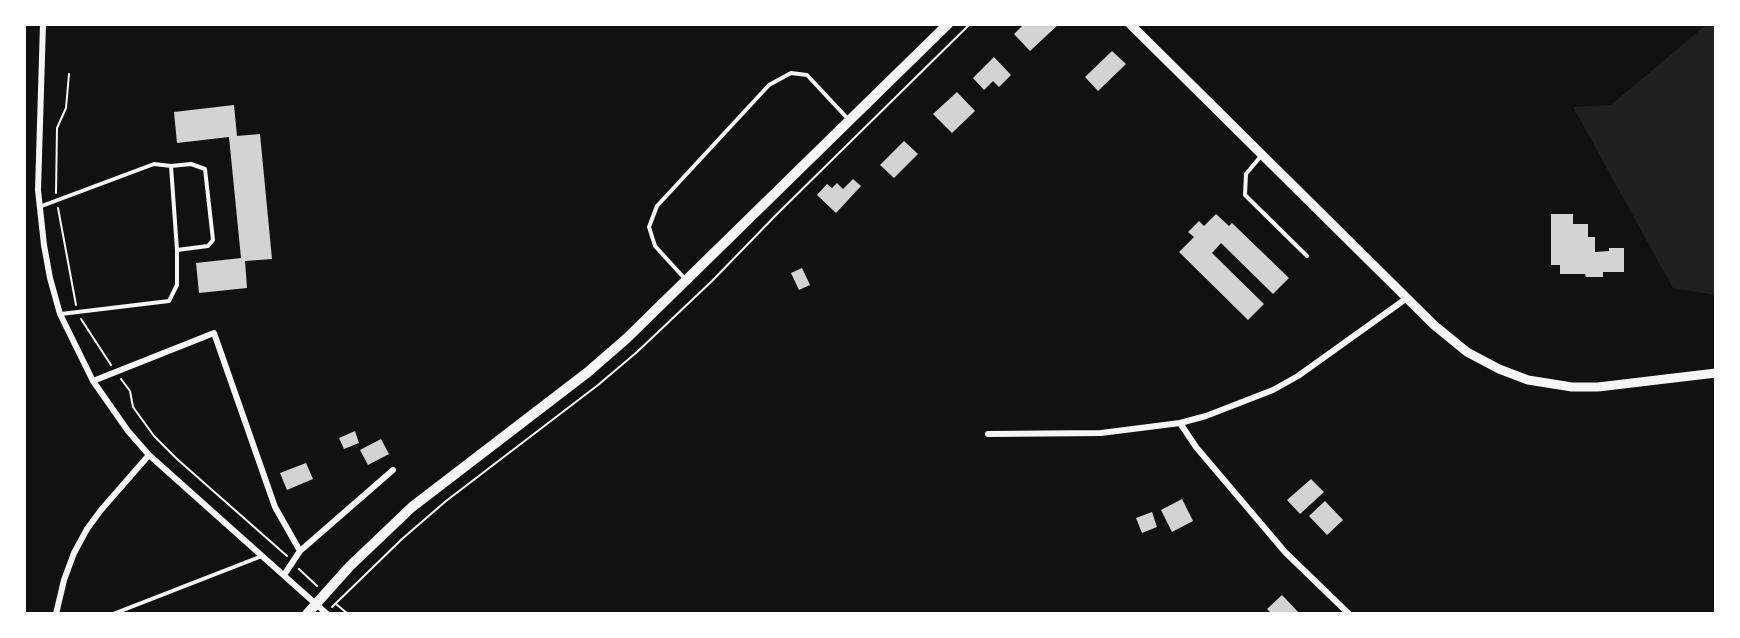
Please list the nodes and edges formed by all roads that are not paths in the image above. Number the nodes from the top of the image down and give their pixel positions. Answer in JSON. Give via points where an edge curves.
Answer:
{"nodes":[{"id":1,"x":43,"y":24,"type":"edge"},
{"id":2,"x":948,"y":24,"type":"edge"},
{"id":3,"x":1130,"y":24,"type":"edge"},
{"id":4,"x":850,"y":120,"type":"junction"},
{"id":5,"x":1262,"y":155,"type":"junction"},
{"id":6,"x":171,"y":166,"type":"junction"},
{"id":7,"x":39,"y":207,"type":"junction"},
{"id":8,"x":177,"y":250,"type":"junction"},
{"id":9,"x":1307,"y":256,"type":"dead end"},
{"id":10,"x":687,"y":281,"type":"junction"},
{"id":11,"x":1407,"y":298,"type":"junction"},
{"id":12,"x":60,"y":314,"type":"junction"},
{"id":13,"x":1716,"y":373,"type":"edge"},
{"id":14,"x":93,"y":381,"type":"junction"},
{"id":15,"x":1180,"y":423,"type":"junction"},
{"id":16,"x":988,"y":434,"type":"dead end"},
{"id":17,"x":149,"y":455,"type":"junction"},
{"id":18,"x":393,"y":471,"type":"dead end"},
{"id":19,"x":300,"y":551,"type":"junction"},
{"id":20,"x":262,"y":556,"type":"junction"},
{"id":21,"x":284,"y":575,"type":"junction"},
{"id":22,"x":56,"y":614,"type":"edge"},
{"id":23,"x":112,"y":614,"type":"edge"},
{"id":24,"x":307,"y":614,"type":"edge"},
{"id":25,"x":327,"y":614,"type":"edge"},
{"id":26,"x":1349,"y":614,"type":"edge"}],
"edges":[{"from":1,"to":7,"type":"street"},
{"from":2,"to":4,"type":"main road"},
{"from":3,"to":5,"type":"street"},
{"from":4,"to":10,"type":"main road"},
{"from":4,"to":10,"type":"lane","via":[[807,75],[791,73],[769,85],[657,206],[650,227],[655,246]]},
{"from":5,"to":9,"type":"lane","via":[[1246,174],[1245,195]]},
{"from":5,"to":11,"type":"street"},
{"from":6,"to":7,"type":"lane","via":[[154,164]]},
{"from":6,"to":8,"type":"lane"},
{"from":6,"to":8,"type":"lane","via":[[191,164],[205,169],[213,240],[208,246]]},
{"from":7,"to":12,"type":"street"},
{"from":8,"to":12,"type":"lane","via":[[177,285],[169,301]]},
{"from":10,"to":24,"type":"main road","via":[[594,367],[412,507]]},
{"from":11,"to":13,"type":"street","via":[[1467,352],[1528,380],[1598,387]]},
{"from":11,"to":15,"type":"street","via":[[1322,361],[1282,384],[1234,406]]},
{"from":12,"to":14,"type":"street"},
{"from":14,"to":17,"type":"street"},
{"from":14,"to":19,"type":"street","via":[[214,333],[275,507]]},
{"from":15,"to":16,"type":"street","via":[[1101,433]]},
{"from":15,"to":26,"type":"street","via":[[1285,552]]},
{"from":17,"to":20,"type":"street"},
{"from":17,"to":22,"type":"street","via":[[87,529],[64,580]]},
{"from":18,"to":19,"type":"street"},
{"from":19,"to":21,"type":"street"},
{"from":20,"to":21,"type":"street"},
{"from":20,"to":23,"type":"lane"},
{"from":21,"to":25,"type":"street"}]}
